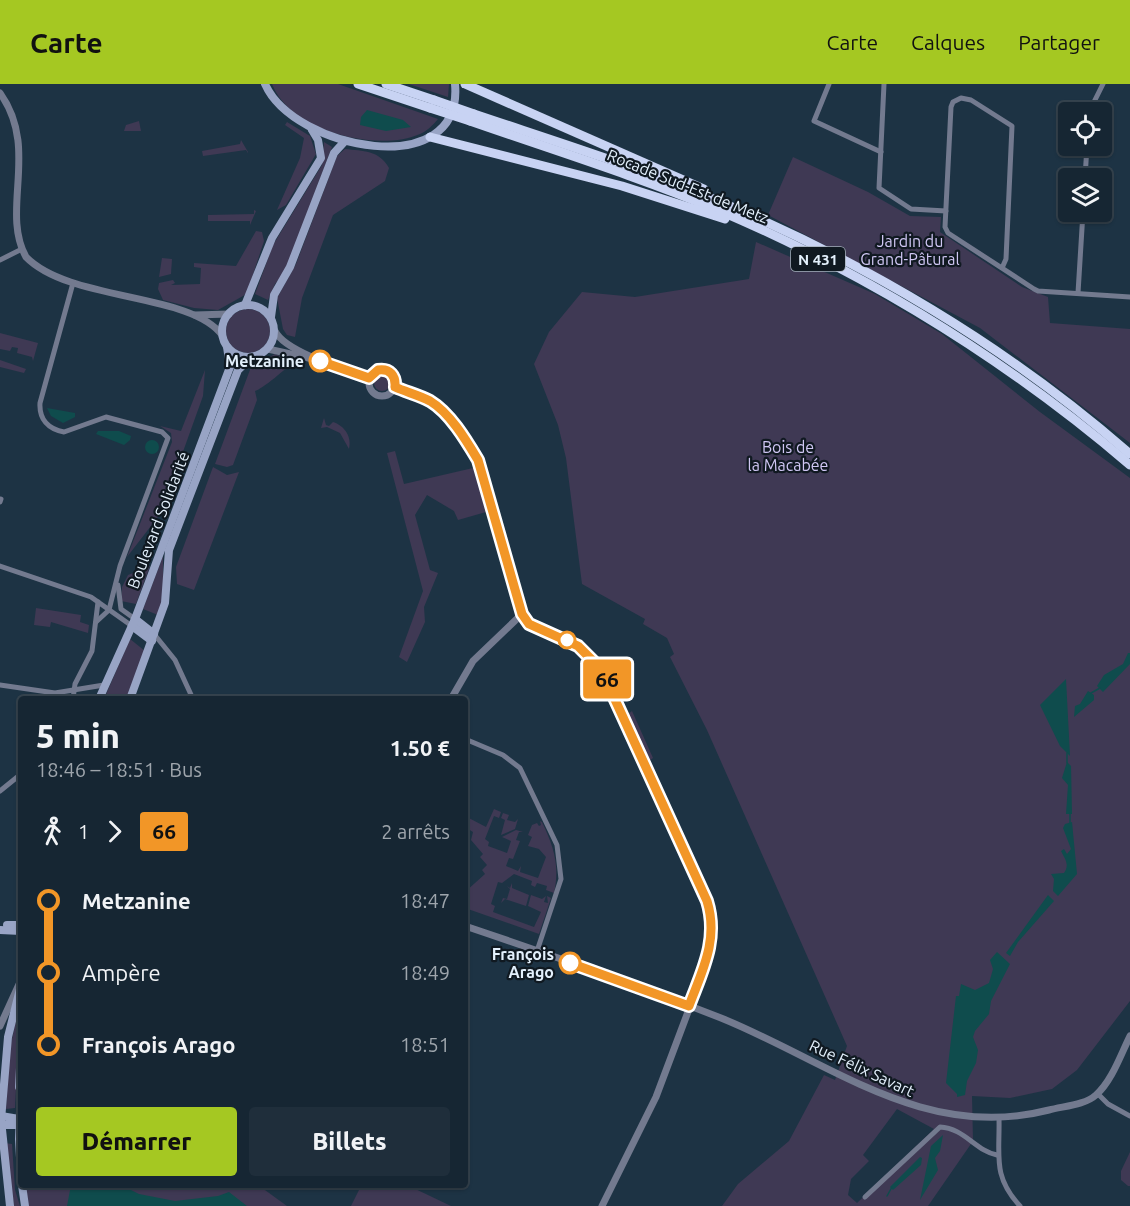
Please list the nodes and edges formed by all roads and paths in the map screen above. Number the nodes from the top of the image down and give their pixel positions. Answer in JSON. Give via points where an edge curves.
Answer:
{"nodes":[{"id":1,"x":265,"y":84,"type":"edge"},
{"id":2,"x":358,"y":84,"type":"edge"},
{"id":3,"x":386,"y":84,"type":"edge"},
{"id":4,"x":455,"y":84,"type":"edge"},
{"id":5,"x":465,"y":84,"type":"edge"},
{"id":6,"x":829,"y":84,"type":"edge"},
{"id":7,"x":884,"y":84,"type":"edge"},
{"id":8,"x":1103,"y":84,"type":"edge"},
{"id":9,"x":0,"y":93,"type":"edge"},
{"id":10,"x":1094,"y":102,"type":"edge"},
{"id":11,"x":432,"y":104,"type":"junction"},
{"id":12,"x":472,"y":118,"type":"junction"},
{"id":13,"x":311,"y":128,"type":"junction"},
{"id":14,"x":430,"y":136,"type":"junction"},
{"id":15,"x":345,"y":141,"type":"junction"},
{"id":16,"x":881,"y":152,"type":"junction"},
{"id":17,"x":8,"y":200,"type":"dead end"},
{"id":18,"x":7,"y":211,"type":"dead end"},
{"id":19,"x":946,"y":211,"type":"junction"},
{"id":20,"x":1082,"y":222,"type":"edge"},
{"id":21,"x":789,"y":232,"type":"junction"},
{"id":22,"x":772,"y":236,"type":"junction"},
{"id":23,"x":20,"y":250,"type":"junction"},
{"id":24,"x":0,"y":260,"type":"edge"},
{"id":25,"x":1002,"y":268,"type":"junction"},
{"id":26,"x":73,"y":283,"type":"junction"},
{"id":27,"x":1078,"y":293,"type":"junction"},
{"id":28,"x":1130,"y":297,"type":"edge"},
{"id":29,"x":245,"y":305,"type":"junction"},
{"id":30,"x":229,"y":314,"type":"junction"},
{"id":31,"x":193,"y":315,"type":"junction"},
{"id":32,"x":271,"y":317,"type":"junction"},
{"id":33,"x":275,"y":331,"type":"junction"},
{"id":34,"x":222,"y":335,"type":"junction"},
{"id":35,"x":227,"y":347,"type":"junction"},
{"id":36,"x":268,"y":349,"type":"junction"},
{"id":37,"x":252,"y":357,"type":"junction"},
{"id":38,"x":324,"y":362,"type":"junction"},
{"id":39,"x":369,"y":378,"type":"junction"},
{"id":40,"x":395,"y":387,"type":"junction"},
{"id":41,"x":1130,"y":454,"type":"edge"},
{"id":42,"x":1130,"y":465,"type":"edge"},
{"id":43,"x":0,"y":566,"type":"edge"},
{"id":44,"x":118,"y":584,"type":"junction"},
{"id":45,"x":98,"y":602,"type":"junction"},
{"id":46,"x":109,"y":610,"type":"junction"},
{"id":47,"x":522,"y":614,"type":"junction"},
{"id":48,"x":96,"y":622,"type":"junction"},
{"id":49,"x":134,"y":622,"type":"junction"},
{"id":50,"x":529,"y":624,"type":"junction"},
{"id":51,"x":504,"y":633,"type":"junction"},
{"id":52,"x":153,"y":637,"type":"junction"},
{"id":53,"x":0,"y":685,"type":"edge"},
{"id":54,"x":104,"y":685,"type":"junction"},
{"id":55,"x":74,"y":690,"type":"junction"},
{"id":56,"x":73,"y":696,"type":"edge"},
{"id":57,"x":100,"y":696,"type":"edge"},
{"id":58,"x":131,"y":696,"type":"edge"},
{"id":59,"x":192,"y":696,"type":"edge"},
{"id":60,"x":453,"y":696,"type":"edge"},
{"id":61,"x":468,"y":740,"type":"edge"},
{"id":62,"x":18,"y":776,"type":"edge"},
{"id":63,"x":0,"y":791,"type":"edge"},
{"id":64,"x":18,"y":925,"type":"edge"},
{"id":65,"x":0,"y":926,"type":"edge"},
{"id":66,"x":468,"y":927,"type":"edge"},
{"id":67,"x":0,"y":930,"type":"edge"},
{"id":68,"x":18,"y":931,"type":"edge"},
{"id":69,"x":537,"y":951,"type":"junction"},
{"id":70,"x":18,"y":987,"type":"edge"},
{"id":71,"x":18,"y":997,"type":"edge"},
{"id":72,"x":689,"y":1006,"type":"junction"},
{"id":73,"x":0,"y":1026,"type":"edge"},
{"id":74,"x":1130,"y":1036,"type":"edge"},
{"id":75,"x":1098,"y":1094,"type":"junction"},
{"id":76,"x":1130,"y":1116,"type":"edge"},
{"id":77,"x":999,"y":1118,"type":"junction"},
{"id":78,"x":1,"y":1120,"type":"edge"},
{"id":79,"x":18,"y":1122,"type":"edge"},
{"id":80,"x":997,"y":1155,"type":"junction"},
{"id":81,"x":22,"y":1188,"type":"edge"},
{"id":82,"x":865,"y":1197,"type":"dead end"},
{"id":83,"x":10,"y":1206,"type":"edge"},
{"id":84,"x":25,"y":1206,"type":"edge"},
{"id":85,"x":602,"y":1206,"type":"edge"},
{"id":86,"x":1020,"y":1206,"type":"edge"}],
"edges":[{"from":1,"to":13,"type":"main road","via":[[278,105]]},
{"from":2,"to":11,"type":"highway","name":"Rocade Sud-Est de Metz","number":"N 431"},
{"from":3,"to":11,"type":"highway","name":"Rocade Sud-Est de Metz","number":"N 431"},
{"from":4,"to":14,"type":"main road","via":[[449,116]]},
{"from":5,"to":21,"type":"highway","via":[[741,205]]},
{"from":6,"to":16,"type":"street","via":[[814,121]]},
{"from":7,"to":16,"type":"street"},
{"from":8,"to":10,"type":"street"},
{"from":9,"to":17,"type":"street","via":[[12,114],[17,140]]},
{"from":11,"to":12,"type":"highway","name":"Rocade Sud-Est de Metz","number":"N 431","bridge":true},
{"from":12,"to":21,"type":"highway","name":"Rocade Sud-Est de Metz","number":"N 431","via":[[673,183]]},
{"from":12,"to":22,"type":"highway","name":"Rocade Sud-Est de Metz","number":"N 431","via":[[663,188]]},
{"from":13,"to":15,"type":"main road"},
{"from":13,"to":29,"type":"main road","via":[[321,158],[273,238]]},
{"from":14,"to":15,"type":"main road","via":[[395,146]]},
{"from":14,"to":22,"type":"highway","via":[[622,186]]},
{"from":15,"to":32,"type":"main road","via":[[334,153],[291,267],[274,295]]},
{"from":16,"to":19,"type":"street","via":[[879,188],[911,209]]},
{"from":18,"to":23,"type":"street"},
{"from":19,"to":25,"type":"street","via":[[948,233]]},
{"from":19,"to":25,"type":"street","via":[[951,107],[957,99],[965,98],[1012,126],[1006,260]]},
{"from":20,"to":27,"type":"street"},
{"from":21,"to":41,"type":"highway","name":"Rocade Sud-Est de Metz","number":"N 431","via":[[891,285],[1007,359]]},
{"from":22,"to":42,"type":"highway","name":"Rocade Sud-Est de Metz","number":"N 431","via":[[886,294],[1003,366]]},
{"from":23,"to":24,"type":"street"},
{"from":23,"to":26,"type":"street","via":[[42,271]]},
{"from":25,"to":27,"type":"street","via":[[1038,291]]},
{"from":26,"to":31,"type":"street"},
{"from":26,"to":44,"type":"street","via":[[40,402],[44,421],[64,432],[91,420],[110,418],[162,432],[168,438],[120,566]]},
{"from":27,"to":28,"type":"street"},
{"from":29,"to":30,"type":"main road"},
{"from":29,"to":32,"type":"main road","via":[[262,309]]},
{"from":30,"to":31,"type":"street"},
{"from":30,"to":34,"type":"main road"},
{"from":31,"to":34,"type":"street","via":[[215,326]]},
{"from":32,"to":33,"type":"main road"},
{"from":33,"to":36,"type":"main road"},
{"from":33,"to":38,"type":"street","via":[[283,342]]},
{"from":34,"to":35,"type":"main road"},
{"from":35,"to":37,"type":"main road","via":[[236,354]]},
{"from":35,"to":49,"type":"main road","name":"Boulevard Solidarité","via":[[230,368]]},
{"from":36,"to":37,"type":"main road"},
{"from":36,"to":38,"type":"street"},
{"from":37,"to":52,"type":"main road","name":"Boulevard Solidarité","via":[[237,370],[170,550],[165,603]]},
{"from":38,"to":39,"type":"street"},
{"from":39,"to":40,"type":"street","via":[[374,372],[386,370],[394,377]]},
{"from":39,"to":40,"type":"street","via":[[370,389],[378,396],[388,395]]},
{"from":40,"to":47,"type":"street","via":[[440,409],[478,460]]},
{"from":43,"to":45,"type":"street","via":[[76,590]]},
{"from":44,"to":46,"type":"street"},
{"from":44,"to":49,"type":"street","via":[[121,609]]},
{"from":45,"to":46,"type":"street"},
{"from":45,"to":48,"type":"street"},
{"from":46,"to":48,"type":"street"},
{"from":46,"to":49,"type":"street"},
{"from":47,"to":50,"type":"street"},
{"from":47,"to":51,"type":"street"},
{"from":48,"to":55,"type":"street","via":[[92,651]]},
{"from":49,"to":52,"type":"main road"},
{"from":49,"to":54,"type":"main road","name":"Boulevard Solidarité"},
{"from":50,"to":51,"type":"street"},
{"from":50,"to":72,"type":"street","via":[[578,646],[601,669],[704,894],[712,921],[711,945]]},
{"from":51,"to":60,"type":"street","via":[[473,661]]},
{"from":52,"to":58,"type":"main road","name":"Boulevard Solidarité"},
{"from":52,"to":59,"type":"street","via":[[175,660]]},
{"from":53,"to":55,"type":"street","via":[[41,692]]},
{"from":54,"to":55,"type":"street"},
{"from":54,"to":57,"type":"main road","name":"Boulevard Solidarité"},
{"from":55,"to":56,"type":"street"},
{"from":61,"to":69,"type":"street","via":[[503,755],[520,768],[557,845],[559,887]]},
{"from":62,"to":63,"type":"street"},
{"from":64,"to":65,"type":"main road"},
{"from":66,"to":69,"type":"street","name":"Rue Félix Savart"},
{"from":67,"to":68,"type":"main road"},
{"from":69,"to":72,"type":"street","name":"Rue Félix Savart"},
{"from":70,"to":73,"type":"street"},
{"from":71,"to":78,"type":"main road","via":[[6,1047]]},
{"from":72,"to":77,"type":"street","name":"Rue Félix Savart","via":[[750,1030],[914,1107],[966,1117]]},
{"from":72,"to":85,"type":"street","via":[[650,1112]]},
{"from":74,"to":75,"type":"street"},
{"from":75,"to":76,"type":"street"},
{"from":75,"to":77,"type":"street","name":"Rue Félix Savart","via":[[1044,1112]]},
{"from":77,"to":80,"type":"street"},
{"from":78,"to":79,"type":"main road"},
{"from":78,"to":83,"type":"main road"},
{"from":80,"to":82,"type":"street","via":[[987,1153],[960,1132],[940,1127]]},
{"from":80,"to":86,"type":"street","via":[[1002,1177]]},
{"from":81,"to":84,"type":"main road"}]}
